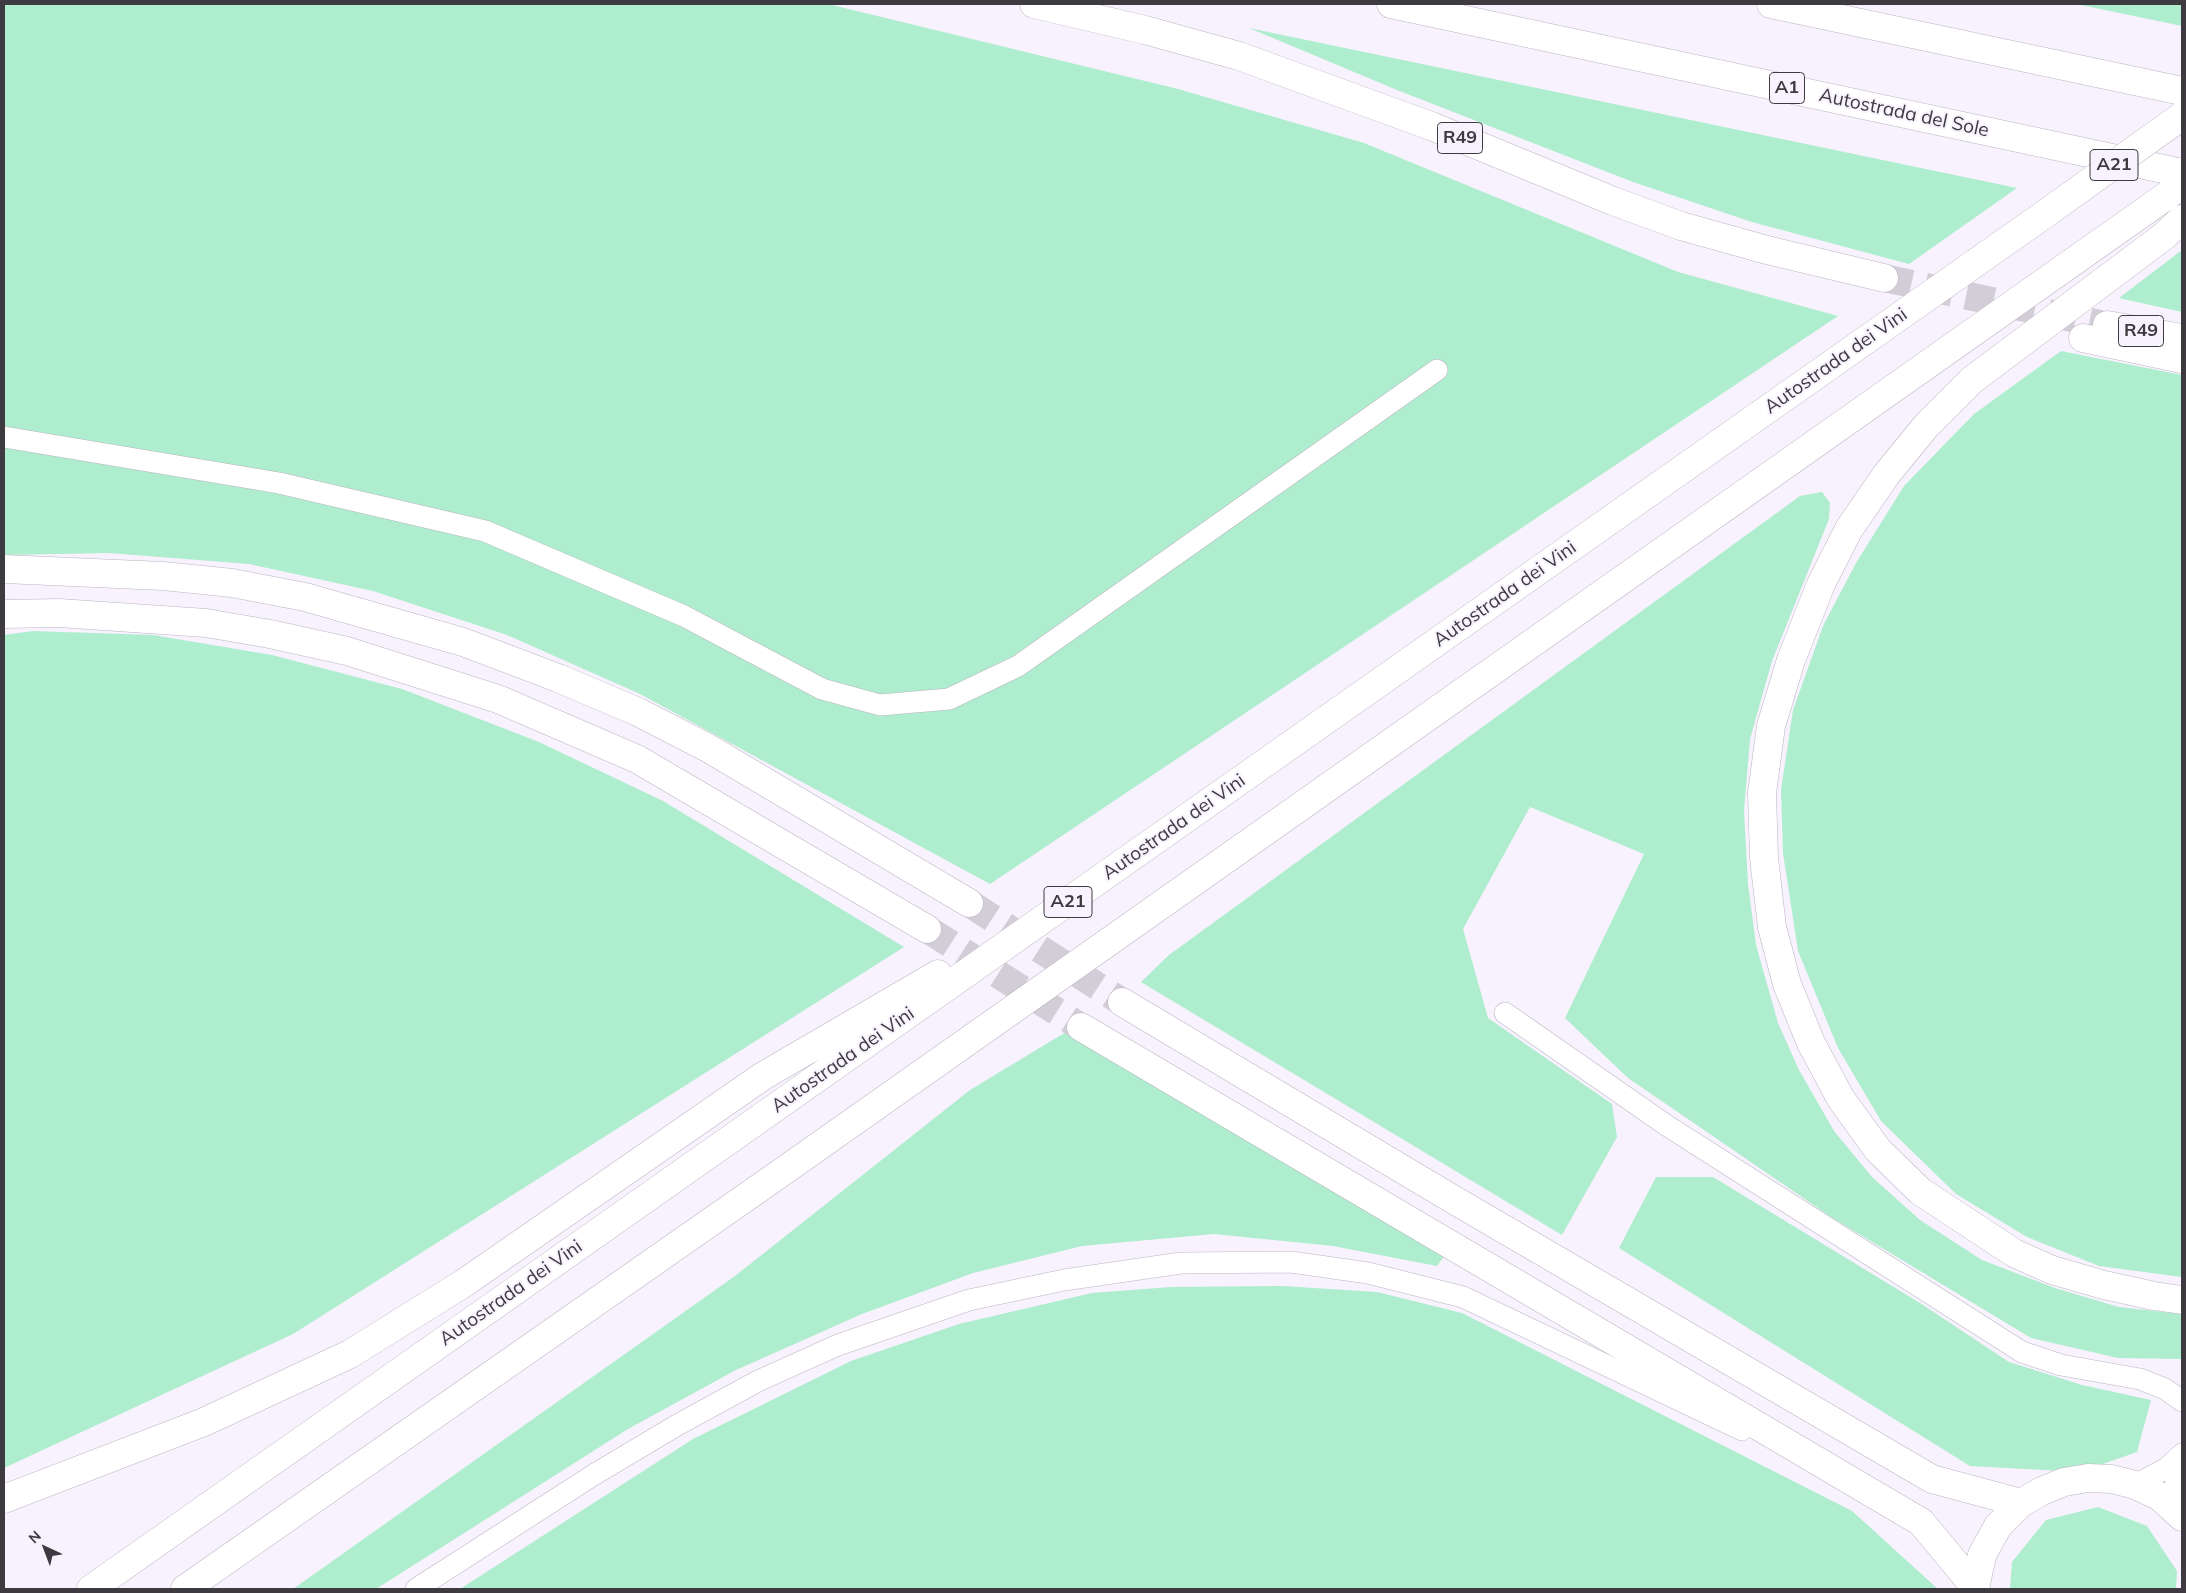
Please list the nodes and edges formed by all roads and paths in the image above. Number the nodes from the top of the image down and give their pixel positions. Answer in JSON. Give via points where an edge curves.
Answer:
{"nodes":[{"id":1,"x":1034,"y":4,"type":"edge"},
{"id":2,"x":1391,"y":4,"type":"edge"},
{"id":3,"x":1771,"y":4,"type":"edge"},
{"id":4,"x":2182,"y":91,"type":"edge"},
{"id":5,"x":2182,"y":116,"type":"edge"},
{"id":6,"x":2182,"y":173,"type":"edge"},
{"id":7,"x":2182,"y":186,"type":"edge"},
{"id":8,"x":2173,"y":228,"type":"edge"},
{"id":9,"x":1884,"y":278,"type":"tunnel mouth"},
{"id":10,"x":2182,"y":338,"type":"edge"},
{"id":11,"x":2182,"y":359,"type":"edge"},
{"id":12,"x":1437,"y":370,"type":"dead end"},
{"id":13,"x":4,"y":437,"type":"edge"},
{"id":14,"x":4,"y":569,"type":"edge"},
{"id":15,"x":4,"y":614,"type":"edge"},
{"id":16,"x":1105,"y":876,"type":"junction"},
{"id":17,"x":969,"y":903,"type":"tunnel mouth"},
{"id":18,"x":927,"y":929,"type":"tunnel mouth"},
{"id":19,"x":1122,"y":1002,"type":"tunnel mouth"},
{"id":20,"x":1505,"y":1012,"type":"dead end"},
{"id":21,"x":1081,"y":1027,"type":"tunnel mouth"},
{"id":22,"x":2182,"y":1300,"type":"edge"},
{"id":23,"x":2182,"y":1401,"type":"edge"},
{"id":24,"x":2182,"y":1454,"type":"edge"},
{"id":25,"x":1844,"y":1478,"type":"junction"},
{"id":26,"x":2135,"y":1485,"type":"junction"},
{"id":27,"x":4,"y":1499,"type":"edge"},
{"id":28,"x":2021,"y":1503,"type":"junction"},
{"id":29,"x":2181,"y":1515,"type":"edge"},
{"id":30,"x":234,"y":1555,"type":"junction"},
{"id":31,"x":1975,"y":1588,"type":"edge"},
{"id":32,"x":91,"y":1589,"type":"edge"},
{"id":33,"x":186,"y":1589,"type":"edge"},
{"id":34,"x":206,"y":1589,"type":"edge"},
{"id":35,"x":416,"y":1589,"type":"edge"}],
"edges":[{"from":1,"to":9,"type":"main road","number":"R49","via":[[1239,56],[1431,126],[1613,202],[1681,226]]},
{"from":2,"to":6,"type":"main road","name":"Autostrada del Sole","number":"A1"},
{"from":3,"to":4,"type":"main road"},
{"from":5,"to":16,"type":"main road","name":"Autostrada dei Vini","number":"A21","bridge":true},
{"from":7,"to":30,"type":"main road"},
{"from":8,"to":22,"type":"main road","via":[[1972,380],[1926,426],[1886,475],[1849,530],[1821,584],[1791,660],[1771,726],[1762,793],[1764,858],[1772,927],[1788,984],[1811,1043],[1841,1099],[1878,1150],[1920,1191],[2014,1253],[2052,1270],[2104,1286]]},
{"from":10,"to":11,"type":"main road","number":"R49","via":[[2092,331]]},
{"from":12,"to":13,"type":"lane","via":[[1018,666],[949,699],[880,705],[822,688],[684,616],[485,531],[279,484]]},
{"from":14,"to":17,"type":"main road","via":[[232,583],[305,597],[463,642],[638,712],[708,748]]},
{"from":15,"to":18,"type":"main road","via":[[59,613],[215,624],[347,651],[498,698],[637,760]]},
{"from":16,"to":27,"type":"main road","via":[[763,1076],[464,1283],[350,1354],[204,1422]]},
{"from":16,"to":32,"type":"main road","name":"Autostrada dei Vini","number":"A21"},
{"from":19,"to":28,"type":"main road","via":[[1448,1197],[1932,1479]]},
{"from":20,"to":23,"type":"lane","via":[[1666,1126],[2022,1352],[2061,1365],[2140,1379],[2165,1389]]},
{"from":21,"to":25,"type":"main road"},
{"from":24,"to":26,"type":"lane","via":[[2167,1468]]},
{"from":24,"to":29,"type":"lane","via":[[2175,1486]]},
{"from":25,"to":31,"type":"main road","via":[[1921,1522]]},
{"from":25,"to":35,"type":"lane","via":[[1463,1297],[1368,1273],[1291,1262],[1181,1263],[1064,1280],[969,1300],[838,1345],[758,1381],[679,1424]]},
{"from":26,"to":28,"type":"main road","via":[[2112,1479],[2088,1478],[2042,1490]]},
{"from":26,"to":29,"type":"main road","via":[[2159,1496]]},
{"from":28,"to":31,"type":"main road","via":[[1998,1526],[1982,1556]]},
{"from":30,"to":33,"type":"main road"},
{"from":30,"to":34,"type":"lane"}]}
